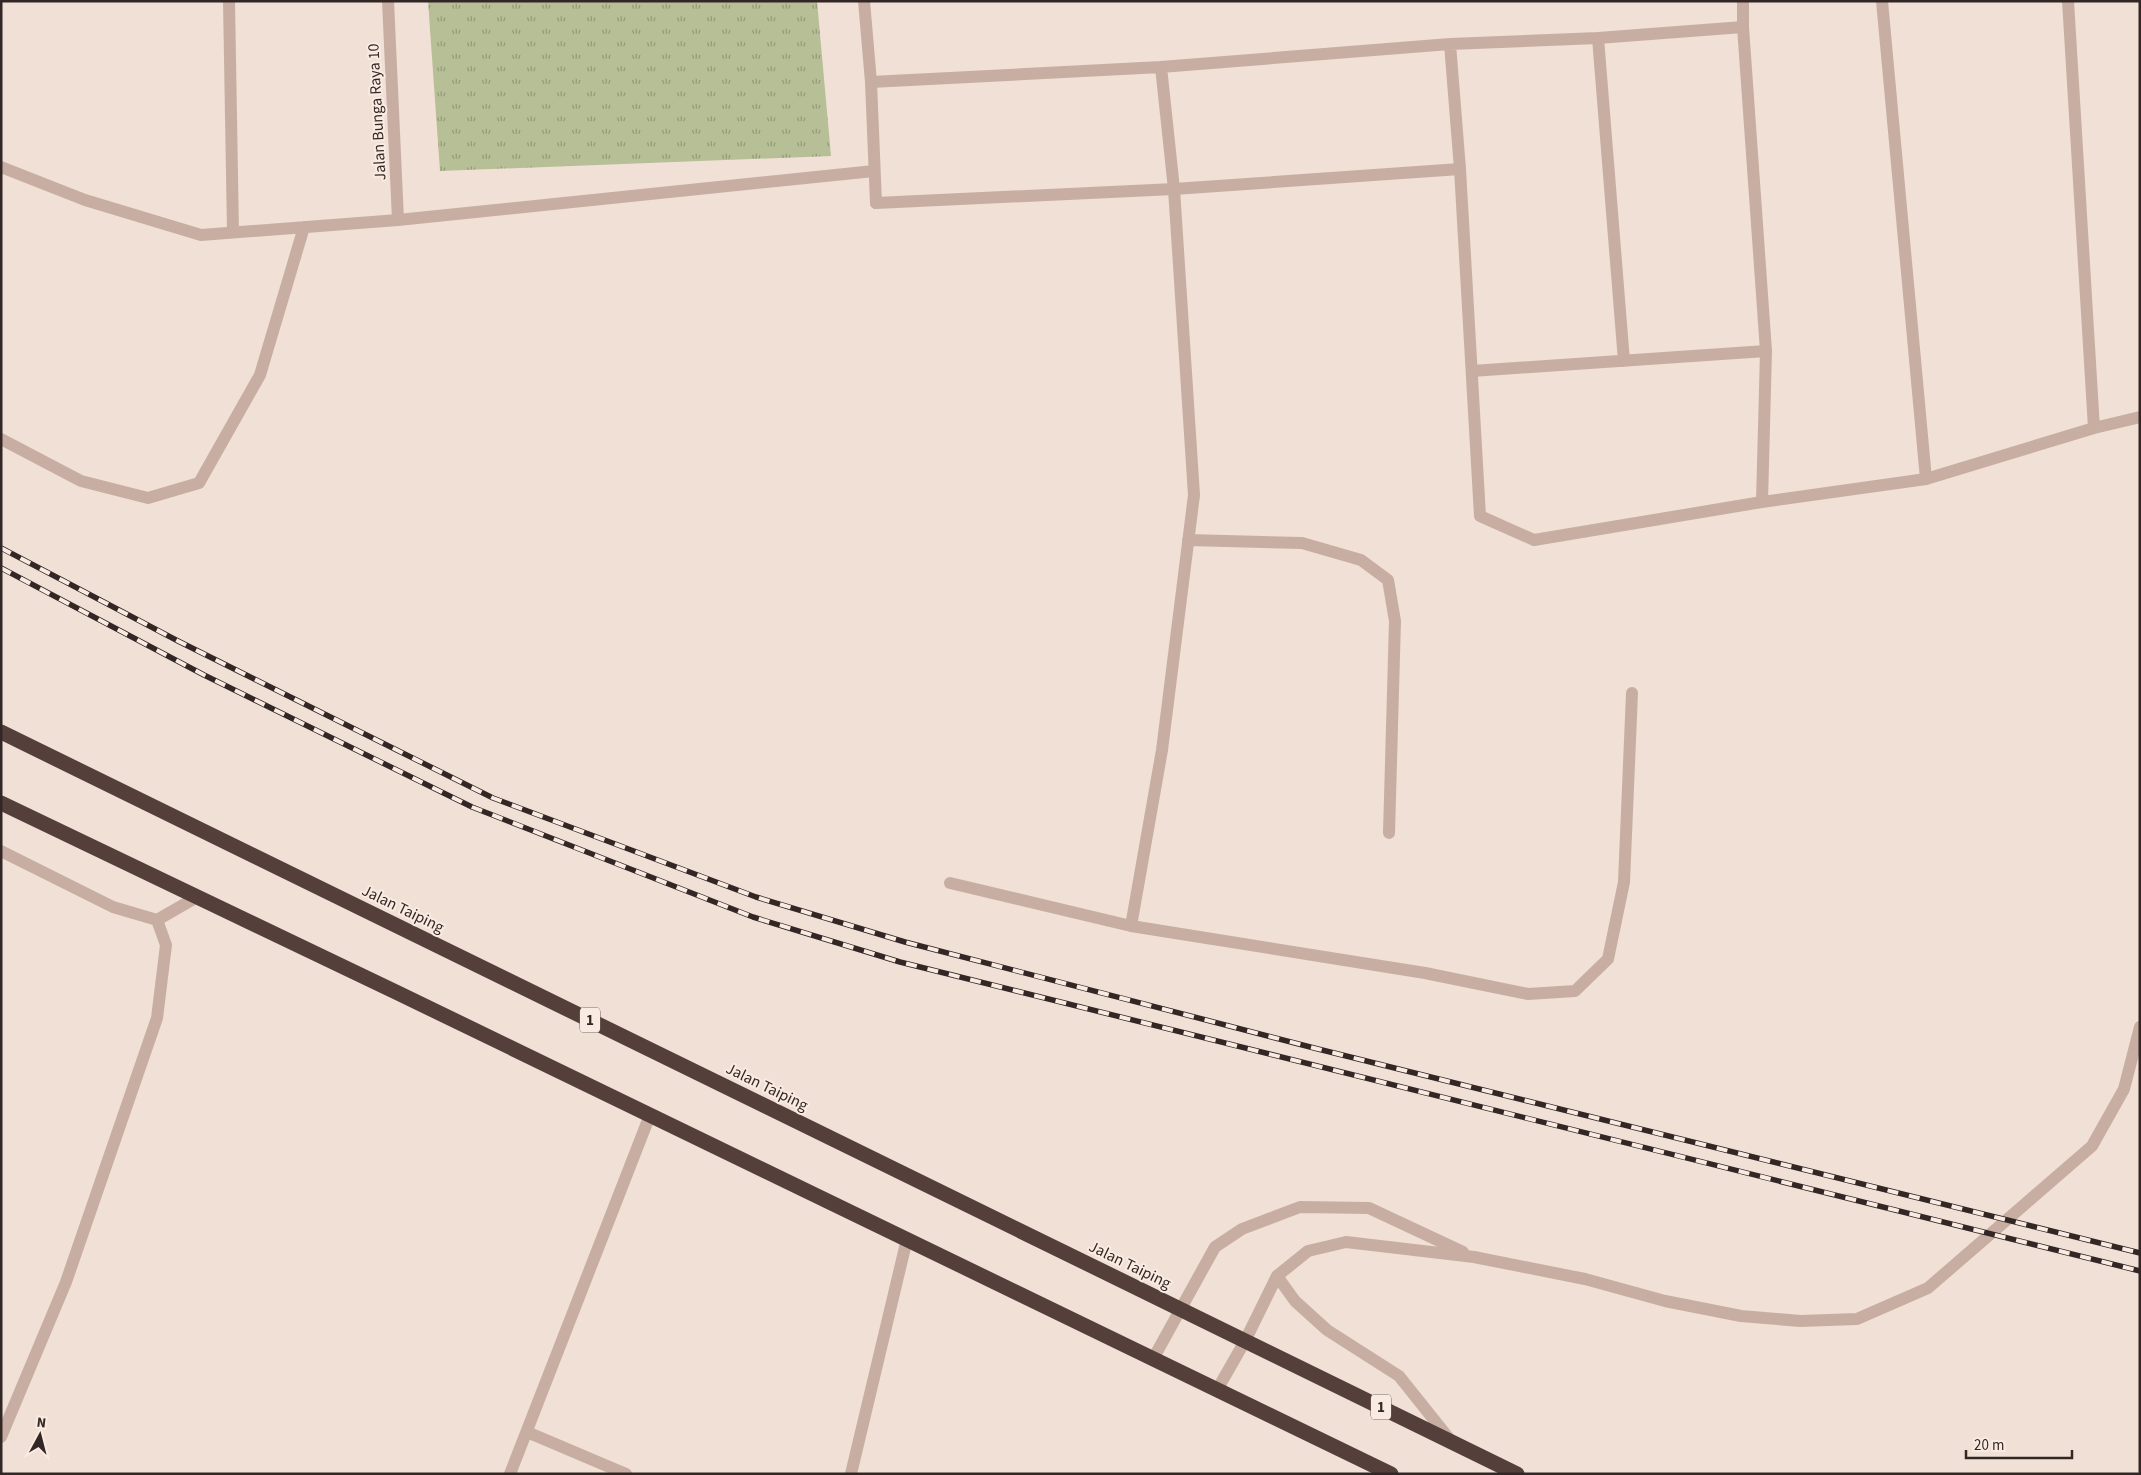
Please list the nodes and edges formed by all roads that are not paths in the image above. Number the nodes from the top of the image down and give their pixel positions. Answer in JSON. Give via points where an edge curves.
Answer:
{"nodes":[{"id":1,"x":229,"y":1,"type":"edge"},
{"id":2,"x":388,"y":1,"type":"edge"},
{"id":3,"x":864,"y":1,"type":"edge"},
{"id":4,"x":1744,"y":1,"type":"edge"},
{"id":5,"x":1882,"y":1,"type":"edge"},
{"id":6,"x":2068,"y":1,"type":"edge"},
{"id":7,"x":1743,"y":27,"type":"junction"},
{"id":8,"x":1598,"y":38,"type":"junction"},
{"id":9,"x":1450,"y":44,"type":"junction"},
{"id":10,"x":1161,"y":67,"type":"junction"},
{"id":11,"x":871,"y":82,"type":"junction"},
{"id":12,"x":1,"y":167,"type":"edge"},
{"id":13,"x":1460,"y":168,"type":"junction"},
{"id":14,"x":874,"y":170,"type":"junction"},
{"id":15,"x":1174,"y":189,"type":"junction"},
{"id":16,"x":398,"y":220,"type":"junction"},
{"id":17,"x":304,"y":227,"type":"junction"},
{"id":18,"x":233,"y":232,"type":"junction"},
{"id":19,"x":1766,"y":351,"type":"junction"},
{"id":20,"x":1624,"y":361,"type":"junction"},
{"id":21,"x":1472,"y":371,"type":"junction"},
{"id":22,"x":2140,"y":417,"type":"edge"},
{"id":23,"x":2094,"y":428,"type":"junction"},
{"id":24,"x":1,"y":439,"type":"edge"},
{"id":25,"x":1926,"y":479,"type":"junction"},
{"id":26,"x":1762,"y":502,"type":"junction"},
{"id":27,"x":1188,"y":540,"type":"junction"},
{"id":28,"x":1632,"y":693,"type":"dead end"},
{"id":29,"x":1,"y":732,"type":"edge"},
{"id":30,"x":1,"y":803,"type":"edge"},
{"id":31,"x":1389,"y":832,"type":"dead end"},
{"id":32,"x":1,"y":851,"type":"edge"},
{"id":33,"x":950,"y":883,"type":"dead end"},
{"id":34,"x":197,"y":897,"type":"junction"},
{"id":35,"x":157,"y":920,"type":"junction"},
{"id":36,"x":1131,"y":926,"type":"junction"},
{"id":37,"x":2140,"y":1027,"type":"edge"},
{"id":38,"x":650,"y":1115,"type":"junction"},
{"id":39,"x":907,"y":1239,"type":"junction"},
{"id":40,"x":1474,"y":1257,"type":"junction"},
{"id":41,"x":1277,"y":1276,"type":"junction"},
{"id":42,"x":1180,"y":1309,"type":"junction"},
{"id":43,"x":1245,"y":1341,"type":"junction"},
{"id":44,"x":1153,"y":1359,"type":"junction"},
{"id":45,"x":1217,"y":1390,"type":"junction"},
{"id":46,"x":526,"y":1432,"type":"junction"},
{"id":47,"x":1,"y":1437,"type":"edge"},
{"id":48,"x":1450,"y":1441,"type":"junction"},
{"id":49,"x":510,"y":1474,"type":"edge"},
{"id":50,"x":626,"y":1474,"type":"edge"},
{"id":51,"x":851,"y":1474,"type":"edge"},
{"id":52,"x":1391,"y":1474,"type":"edge"},
{"id":53,"x":1516,"y":1474,"type":"edge"}],
"edges":[{"from":1,"to":18,"type":"street"},
{"from":2,"to":16,"type":"street","name":"Jalan Bunga Raya 10"},
{"from":3,"to":11,"type":"street"},
{"from":4,"to":7,"type":"street"},
{"from":5,"to":25,"type":"street"},
{"from":6,"to":23,"type":"street"},
{"from":7,"to":8,"type":"street"},
{"from":7,"to":19,"type":"street"},
{"from":8,"to":9,"type":"street"},
{"from":8,"to":20,"type":"street"},
{"from":9,"to":10,"type":"street"},
{"from":9,"to":13,"type":"street"},
{"from":10,"to":11,"type":"street"},
{"from":10,"to":15,"type":"street"},
{"from":11,"to":14,"type":"street"},
{"from":12,"to":18,"type":"street","via":[[85,200],[201,235]]},
{"from":13,"to":15,"type":"street"},
{"from":13,"to":21,"type":"street"},
{"from":14,"to":15,"type":"street","via":[[876,203]]},
{"from":14,"to":16,"type":"street"},
{"from":15,"to":27,"type":"street","via":[[1194,495]]},
{"from":16,"to":17,"type":"street"},
{"from":17,"to":18,"type":"street"},
{"from":17,"to":24,"type":"street","via":[[260,375],[199,483],[148,498],[81,481]]},
{"from":19,"to":20,"type":"street"},
{"from":19,"to":26,"type":"street"},
{"from":20,"to":21,"type":"street"},
{"from":21,"to":26,"type":"street","via":[[1480,516],[1534,540]]},
{"from":22,"to":23,"type":"street"},
{"from":23,"to":25,"type":"street"},
{"from":25,"to":26,"type":"street"},
{"from":27,"to":31,"type":"street","via":[[1302,543],[1361,560],[1388,580],[1395,620]]},
{"from":27,"to":36,"type":"street","via":[[1162,750]]},
{"from":28,"to":36,"type":"street","via":[[1624,882],[1608,959],[1574,991],[1528,994],[1416,971]]},
{"from":29,"to":42,"type":"highway","name":"Jalan Taiping","number":"1"},
{"from":30,"to":34,"type":"highway"},
{"from":32,"to":35,"type":"street","via":[[113,907]]},
{"from":33,"to":36,"type":"street"},
{"from":34,"to":35,"type":"street"},
{"from":34,"to":38,"type":"highway"},
{"from":35,"to":47,"type":"street","via":[[166,945],[157,1018],[66,1282]]},
{"from":37,"to":40,"type":"street","via":[[2124,1089],[2092,1146],[1928,1288],[1857,1319],[1800,1321],[1740,1316],[1665,1301],[1586,1279]]},
{"from":38,"to":39,"type":"highway"},
{"from":38,"to":46,"type":"street"},
{"from":39,"to":44,"type":"highway"},
{"from":39,"to":51,"type":"street"},
{"from":40,"to":41,"type":"street","via":[[1346,1242],[1308,1251]]},
{"from":40,"to":42,"type":"street","via":[[1369,1208],[1300,1207],[1242,1229],[1215,1247]]},
{"from":41,"to":43,"type":"street"},
{"from":41,"to":48,"type":"street","via":[[1295,1301],[1327,1330],[1399,1376]]},
{"from":42,"to":43,"type":"highway","name":"Jalan Taiping","number":"1"},
{"from":42,"to":44,"type":"street"},
{"from":43,"to":45,"type":"street"},
{"from":43,"to":48,"type":"highway","name":"Jalan Taiping","number":"1"},
{"from":44,"to":45,"type":"highway"},
{"from":45,"to":52,"type":"highway"},
{"from":46,"to":49,"type":"street"},
{"from":46,"to":50,"type":"street"},
{"from":48,"to":53,"type":"highway","name":"Jalan Taiping","number":"1"}]}
